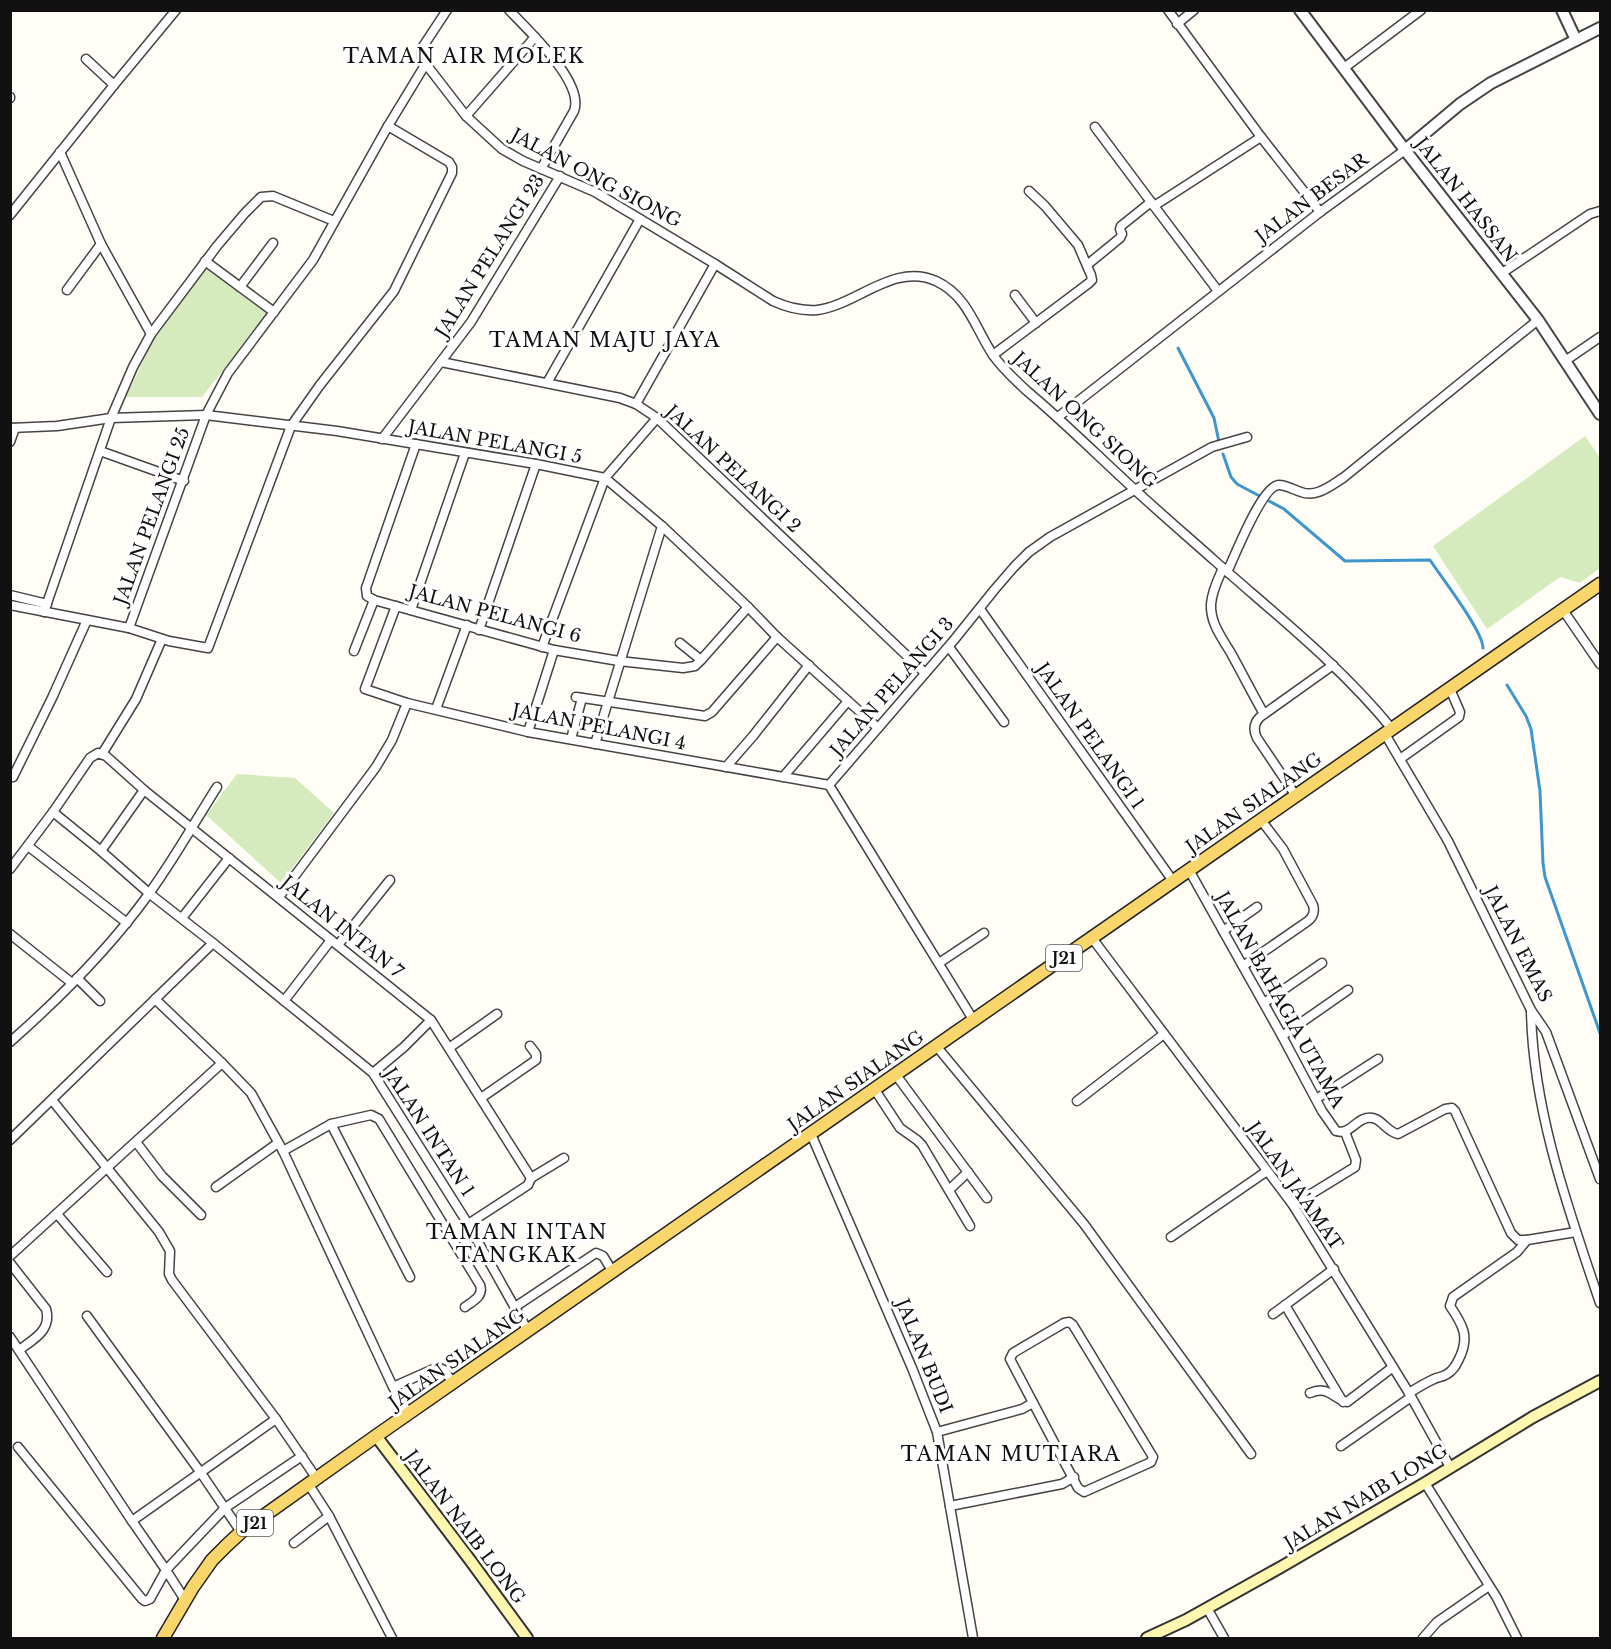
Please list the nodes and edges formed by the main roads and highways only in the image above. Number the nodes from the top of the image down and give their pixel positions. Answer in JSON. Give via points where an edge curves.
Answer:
{"nodes":[{"id":1,"x":1600,"y":584,"type":"edge"},
{"id":2,"x":1600,"y":1381,"type":"edge"},
{"id":3,"x":376,"y":1436,"type":"junction"},
{"id":4,"x":163,"y":1638,"type":"edge"},
{"id":5,"x":527,"y":1638,"type":"edge"},
{"id":6,"x":1147,"y":1638,"type":"edge"}],
"edges":[{"from":1,"to":3,"type":"main road","name":"JALAN SIALANG","number":"J21"},
{"from":2,"to":6,"type":"main road","name":"JALAN NAIB LONG","via":[[1281,1568]]},
{"from":3,"to":4,"type":"main road","name":"JALAN SIALANG","number":"J21","via":[[242,1532],[212,1560]]},
{"from":3,"to":5,"type":"main road","name":"JALAN NAIB LONG"}]}
